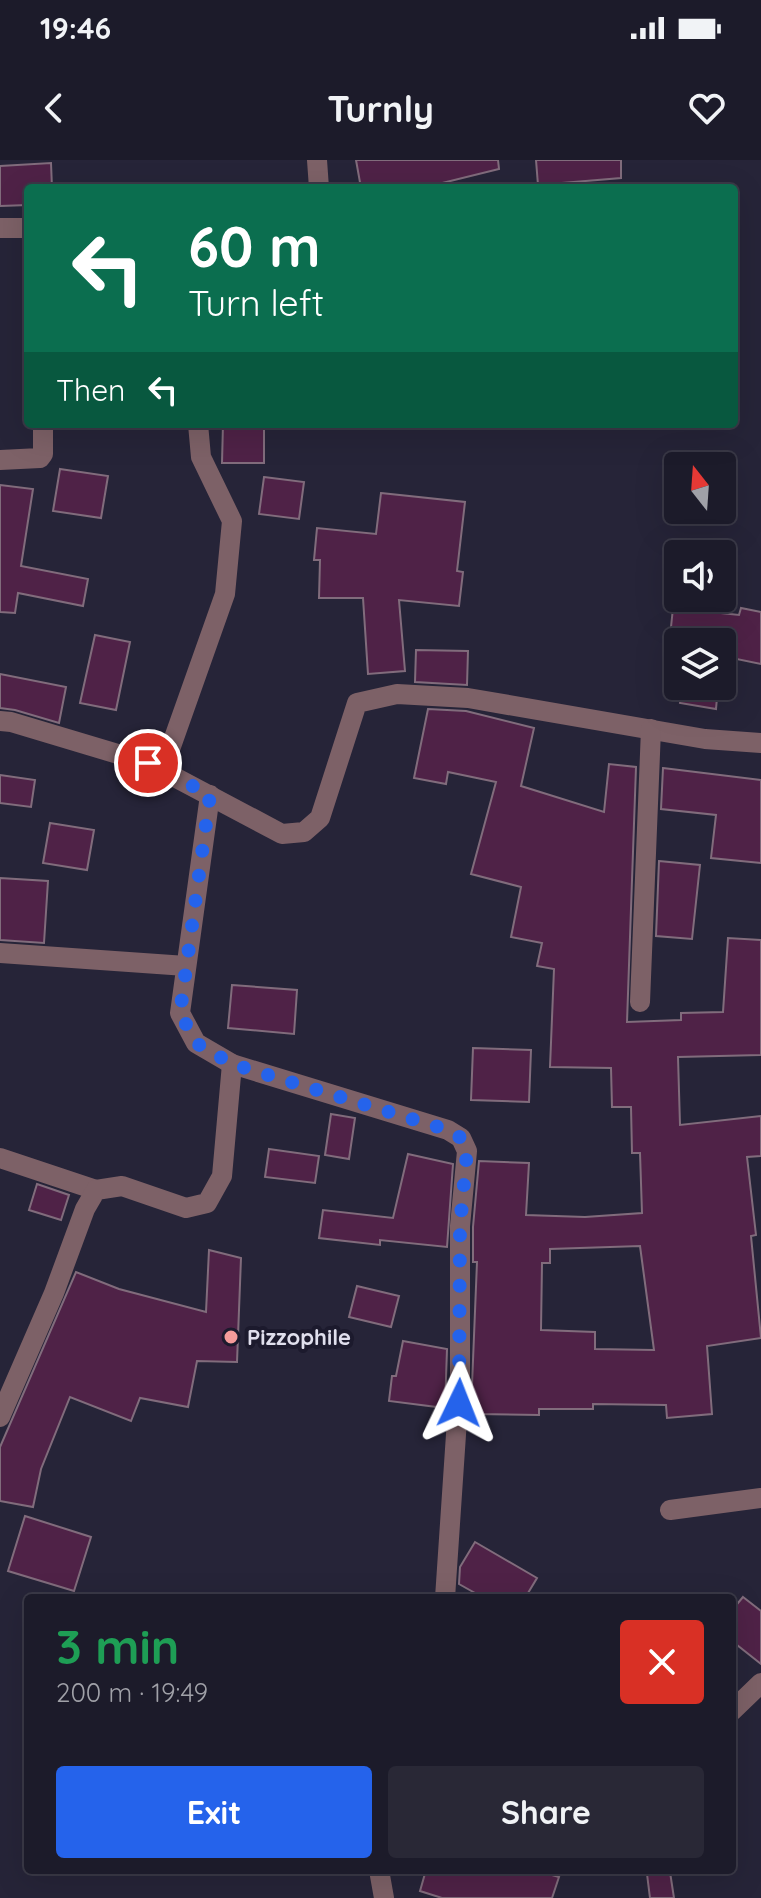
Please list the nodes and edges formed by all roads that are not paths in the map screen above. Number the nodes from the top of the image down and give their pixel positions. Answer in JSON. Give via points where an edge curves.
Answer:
{"nodes":[{"id":1,"x":317,"y":160,"type":"edge"},
{"id":2,"x":319,"y":184,"type":"edge"},
{"id":3,"x":0,"y":228,"type":"edge"},
{"id":4,"x":24,"y":228,"type":"edge"},
{"id":5,"x":43,"y":428,"type":"edge"},
{"id":6,"x":198,"y":428,"type":"edge"},
{"id":7,"x":0,"y":460,"type":"edge"},
{"id":8,"x":0,"y":721,"type":"edge"},
{"id":9,"x":651,"y":729,"type":"junction"},
{"id":10,"x":761,"y":743,"type":"edge"},
{"id":11,"x":163,"y":769,"type":"junction"},
{"id":12,"x":210,"y":795,"type":"junction"},
{"id":13,"x":0,"y":953,"type":"edge"},
{"id":14,"x":186,"y":966,"type":"junction"},
{"id":15,"x":640,"y":1002,"type":"dead end"},
{"id":16,"x":232,"y":1064,"type":"junction"},
{"id":17,"x":0,"y":1158,"type":"edge"},
{"id":18,"x":96,"y":1190,"type":"junction"},
{"id":19,"x":0,"y":1417,"type":"edge"},
{"id":20,"x":761,"y":1498,"type":"edge"},
{"id":21,"x":670,"y":1510,"type":"dead end"},
{"id":22,"x":445,"y":1594,"type":"edge"},
{"id":23,"x":761,"y":1683,"type":"edge"},
{"id":24,"x":736,"y":1707,"type":"edge"},
{"id":25,"x":380,"y":1874,"type":"edge"},
{"id":26,"x":384,"y":1898,"type":"edge"}],
"edges":[{"from":1,"to":2,"type":"street"},
{"from":3,"to":4,"type":"street"},
{"from":5,"to":7,"type":"street","via":[[40,458]]},
{"from":6,"to":11,"type":"street","via":[[201,457],[232,521],[225,594]]},
{"from":8,"to":11,"type":"street"},
{"from":9,"to":10,"type":"street"},
{"from":9,"to":12,"type":"street","via":[[468,698],[397,694],[357,703],[320,818],[304,832],[282,834]]},
{"from":9,"to":15,"type":"street"},
{"from":11,"to":12,"type":"street"},
{"from":12,"to":14,"type":"street"},
{"from":13,"to":14,"type":"street"},
{"from":14,"to":16,"type":"street","via":[[180,1013],[196,1043]]},
{"from":16,"to":18,"type":"street","via":[[222,1176],[207,1203],[186,1208],[122,1186]]},
{"from":16,"to":22,"type":"street","via":[[448,1130],[461,1138],[467,1151]]},
{"from":17,"to":18,"type":"street"},
{"from":18,"to":19,"type":"street"},
{"from":20,"to":21,"type":"street"},
{"from":23,"to":24,"type":"street"},
{"from":25,"to":26,"type":"street"}]}
